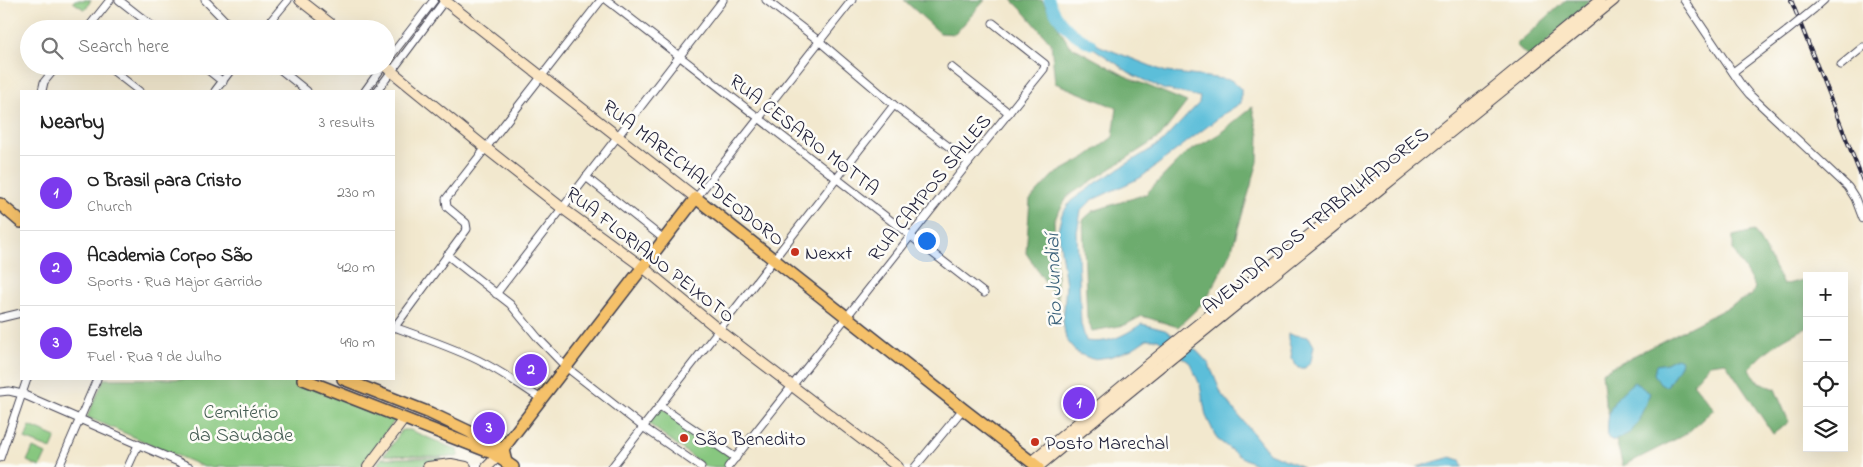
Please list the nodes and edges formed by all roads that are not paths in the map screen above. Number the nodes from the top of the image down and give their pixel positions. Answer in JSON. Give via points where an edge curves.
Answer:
{"nodes":[{"id":1,"x":110,"y":0,"type":"edge"},
{"id":2,"x":119,"y":0,"type":"edge"},
{"id":3,"x":205,"y":0,"type":"edge"},
{"id":4,"x":288,"y":0,"type":"edge"},
{"id":5,"x":300,"y":0,"type":"edge"},
{"id":6,"x":434,"y":0,"type":"edge"},
{"id":7,"x":444,"y":0,"type":"edge"},
{"id":8,"x":601,"y":0,"type":"edge"},
{"id":9,"x":608,"y":0,"type":"edge"},
{"id":10,"x":723,"y":0,"type":"edge"},
{"id":11,"x":766,"y":0,"type":"edge"},
{"id":12,"x":852,"y":0,"type":"edge"},
{"id":13,"x":1600,"y":0,"type":"edge"},
{"id":14,"x":1614,"y":0,"type":"edge"},
{"id":15,"x":1684,"y":0,"type":"edge"},
{"id":16,"x":1824,"y":0,"type":"edge"},
{"id":17,"x":93,"y":20,"type":"edge"},
{"id":18,"x":145,"y":20,"type":"edge"},
{"id":19,"x":224,"y":20,"type":"edge"},
{"id":20,"x":271,"y":20,"type":"edge"},
{"id":21,"x":326,"y":20,"type":"edge"},
{"id":22,"x":993,"y":24,"type":"dead end"},
{"id":23,"x":820,"y":41,"type":"junction"},
{"id":24,"x":1863,"y":47,"type":"edge"},
{"id":25,"x":395,"y":54,"type":"edge"},
{"id":26,"x":395,"y":56,"type":"edge"},
{"id":27,"x":678,"y":56,"type":"junction"},
{"id":28,"x":1841,"y":64,"type":"dead end"},
{"id":29,"x":951,"y":67,"type":"dead end"},
{"id":30,"x":1733,"y":72,"type":"junction"},
{"id":31,"x":395,"y":73,"type":"edge"},
{"id":32,"x":50,"y":75,"type":"edge"},
{"id":33,"x":119,"y":75,"type":"edge"},
{"id":34,"x":214,"y":75,"type":"edge"},
{"id":35,"x":228,"y":75,"type":"edge"},
{"id":36,"x":287,"y":75,"type":"edge"},
{"id":37,"x":378,"y":75,"type":"edge"},
{"id":38,"x":383,"y":75,"type":"edge"},
{"id":39,"x":541,"y":77,"type":"junction"},
{"id":40,"x":223,"y":82,"type":"junction"},
{"id":41,"x":42,"y":90,"type":"edge"},
{"id":42,"x":138,"y":90,"type":"edge"},
{"id":43,"x":216,"y":90,"type":"edge"},
{"id":44,"x":306,"y":90,"type":"edge"},
{"id":45,"x":366,"y":90,"type":"edge"},
{"id":46,"x":377,"y":90,"type":"edge"},
{"id":47,"x":894,"y":105,"type":"junction"},
{"id":48,"x":1010,"y":113,"type":"junction"},
{"id":49,"x":760,"y":118,"type":"junction"},
{"id":50,"x":618,"y":137,"type":"junction"},
{"id":51,"x":487,"y":149,"type":"junction"},
{"id":52,"x":969,"y":162,"type":"junction"},
{"id":53,"x":586,"y":177,"type":"junction"},
{"id":54,"x":836,"y":178,"type":"junction"},
{"id":55,"x":696,"y":198,"type":"junction"},
{"id":56,"x":1,"y":208,"type":"edge"},
{"id":57,"x":562,"y":208,"type":"junction"},
{"id":58,"x":1863,"y":219,"type":"edge"},
{"id":59,"x":20,"y":221,"type":"edge"},
{"id":60,"x":20,"y":230,"type":"edge"},
{"id":61,"x":910,"y":237,"type":"junction"},
{"id":62,"x":665,"y":240,"type":"junction"},
{"id":63,"x":447,"y":255,"type":"junction"},
{"id":64,"x":773,"y":258,"type":"junction"},
{"id":65,"x":644,"y":268,"type":"junction"},
{"id":66,"x":984,"y":293,"type":"dead end"},
{"id":67,"x":496,"y":294,"type":"junction"},
{"id":68,"x":20,"y":314,"type":"edge"},
{"id":69,"x":846,"y":316,"type":"junction"},
{"id":70,"x":0,"y":318,"type":"edge"},
{"id":71,"x":395,"y":326,"type":"edge"},
{"id":72,"x":395,"y":327,"type":"edge"},
{"id":73,"x":719,"y":330,"type":"junction"},
{"id":74,"x":1196,"y":332,"type":"junction"},
{"id":75,"x":566,"y":367,"type":"junction"},
{"id":76,"x":28,"y":380,"type":"edge"},
{"id":77,"x":97,"y":380,"type":"edge"},
{"id":78,"x":306,"y":380,"type":"edge"},
{"id":79,"x":348,"y":380,"type":"edge"},
{"id":80,"x":363,"y":383,"type":"edge"},
{"id":81,"x":793,"y":386,"type":"junction"},
{"id":82,"x":0,"y":392,"type":"edge"},
{"id":83,"x":22,"y":394,"type":"junction"},
{"id":84,"x":541,"y":399,"type":"junction"},
{"id":85,"x":660,"y":406,"type":"junction"},
{"id":86,"x":963,"y":409,"type":"junction"},
{"id":87,"x":80,"y":418,"type":"junction"},
{"id":88,"x":404,"y":419,"type":"junction"},
{"id":89,"x":461,"y":427,"type":"junction"},
{"id":90,"x":643,"y":427,"type":"junction"},
{"id":91,"x":508,"y":442,"type":"junction"},
{"id":92,"x":138,"y":445,"type":"junction"},
{"id":93,"x":0,"y":458,"type":"edge"},
{"id":94,"x":736,"y":458,"type":"junction"},
{"id":95,"x":497,"y":459,"type":"edge"},
{"id":96,"x":374,"y":463,"type":"edge"},
{"id":97,"x":1036,"y":465,"type":"edge"},
{"id":98,"x":59,"y":467,"type":"edge"},
{"id":99,"x":128,"y":467,"type":"edge"},
{"id":100,"x":190,"y":467,"type":"edge"},
{"id":101,"x":368,"y":467,"type":"edge"},
{"id":102,"x":428,"y":467,"type":"edge"},
{"id":103,"x":466,"y":467,"type":"edge"},
{"id":104,"x":612,"y":467,"type":"edge"},
{"id":105,"x":701,"y":467,"type":"edge"},
{"id":106,"x":728,"y":467,"type":"edge"},
{"id":107,"x":898,"y":467,"type":"edge"},
{"id":108,"x":915,"y":467,"type":"edge"}],
"edges":[{"from":1,"to":17,"type":"street"},
{"from":2,"to":18,"type":"street"},
{"from":3,"to":19,"type":"street"},
{"from":4,"to":20,"type":"street"},
{"from":5,"to":21,"type":"main road"},
{"from":6,"to":25,"type":"street"},
{"from":7,"to":26,"type":"street"},
{"from":7,"to":39,"type":"main road","name":"RUA MARECHAL DEODORO"},
{"from":8,"to":39,"type":"street"},
{"from":9,"to":27,"type":"street","name":"RUA CESARIO MOTTA"},
{"from":10,"to":27,"type":"street"},
{"from":11,"to":23,"type":"street"},
{"from":12,"to":23,"type":"street"},
{"from":13,"to":74,"type":"main road","name":"AVENIDA DOS TRABALHADORES"},
{"from":14,"to":74,"type":"main road","name":"AVENIDA DOS TRABALHADORES"},
{"from":15,"to":30,"type":"street"},
{"from":16,"to":30,"type":"street","bridge":true},
{"from":22,"to":48,"type":"street","name":"RUA CAMPOS SALLES","via":[[1045,64]]},
{"from":23,"to":47,"type":"street"},
{"from":23,"to":49,"type":"street"},
{"from":24,"to":28,"type":"street"},
{"from":27,"to":49,"type":"street","name":"RUA CESARIO MOTTA"},
{"from":27,"to":50,"type":"street"},
{"from":29,"to":48,"type":"street"},
{"from":30,"to":58,"type":"street","via":[[1749,94],[1848,187]]},
{"from":31,"to":51,"type":"main road","name":"RUA FLORIANO PEIXOTO"},
{"from":32,"to":41,"type":"street"},
{"from":33,"to":42,"type":"street"},
{"from":34,"to":40,"type":"street"},
{"from":35,"to":40,"type":"street"},
{"from":36,"to":44,"type":"street"},
{"from":37,"to":45,"type":"street"},
{"from":38,"to":46,"type":"street"},
{"from":39,"to":50,"type":"main road","name":"RUA MARECHAL DEODORO"},
{"from":39,"to":51,"type":"street"},
{"from":40,"to":43,"type":"street"},
{"from":47,"to":52,"type":"street"},
{"from":47,"to":54,"type":"street"},
{"from":48,"to":52,"type":"street","name":"RUA CAMPOS SALLES"},
{"from":49,"to":54,"type":"street","name":"RUA CESARIO MOTTA"},
{"from":49,"to":55,"type":"street"},
{"from":50,"to":53,"type":"street"},
{"from":50,"to":55,"type":"main road","name":"RUA MARECHAL DEODORO"},
{"from":51,"to":57,"type":"main road","name":"RUA FLORIANO PEIXOTO"},
{"from":51,"to":63,"type":"street","via":[[446,199],[447,207],[468,226]]},
{"from":52,"to":61,"type":"street","name":"RUA CAMPOS SALLES"},
{"from":53,"to":57,"type":"street"},
{"from":53,"to":62,"type":"street"},
{"from":54,"to":61,"type":"street","name":"RUA CESARIO MOTTA"},
{"from":54,"to":64,"type":"street"},
{"from":55,"to":62,"type":"main road"},
{"from":55,"to":64,"type":"main road","name":"RUA MARECHAL DEODORO"},
{"from":56,"to":59,"type":"main road"},
{"from":56,"to":60,"type":"main road"},
{"from":57,"to":65,"type":"main road","name":"RUA FLORIANO PEIXOTO"},
{"from":57,"to":67,"type":"street"},
{"from":61,"to":66,"type":"street","name":"RUA CESARIO MOTTA"},
{"from":61,"to":69,"type":"street","name":"RUA CAMPOS SALLES"},
{"from":62,"to":65,"type":"main road"},
{"from":63,"to":67,"type":"street"},
{"from":63,"to":71,"type":"street"},
{"from":64,"to":69,"type":"main road","name":"RUA MARECHAL DEODORO"},
{"from":64,"to":73,"type":"street"},
{"from":65,"to":73,"type":"main road","name":"RUA FLORIANO PEIXOTO"},
{"from":65,"to":75,"type":"main road"},
{"from":67,"to":75,"type":"street","via":[[510,304]]},
{"from":68,"to":70,"type":"street"},
{"from":69,"to":81,"type":"street","name":"RUA CAMPOS SALLES"},
{"from":69,"to":86,"type":"main road","name":"RUA MARECHAL DEODORO"},
{"from":72,"to":84,"type":"street","via":[[477,360]]},
{"from":73,"to":81,"type":"main road","name":"RUA FLORIANO PEIXOTO"},
{"from":73,"to":85,"type":"street"},
{"from":74,"to":97,"type":"main road","name":"AVENIDA DOS TRABALHADORES"},
{"from":75,"to":84,"type":"main road"},
{"from":75,"to":90,"type":"street"},
{"from":76,"to":83,"type":"street"},
{"from":77,"to":87,"type":"street"},
{"from":78,"to":88,"type":"main road"},
{"from":79,"to":80,"type":"main road"},
{"from":80,"to":89,"type":"main road"},
{"from":81,"to":94,"type":"street","name":"RUA CAMPOS SALLES"},
{"from":81,"to":107,"type":"main road","name":"RUA FLORIANO PEIXOTO"},
{"from":82,"to":83,"type":"street"},
{"from":83,"to":87,"type":"street"},
{"from":83,"to":93,"type":"street"},
{"from":84,"to":91,"type":"main road"},
{"from":85,"to":90,"type":"street"},
{"from":85,"to":94,"type":"street"},
{"from":86,"to":97,"type":"main road","name":"RUA MARECHAL DEODORO"},
{"from":86,"to":108,"type":"street"},
{"from":87,"to":92,"type":"street"},
{"from":87,"to":98,"type":"street"},
{"from":88,"to":89,"type":"main road","via":[[418,414],[447,427]]},
{"from":88,"to":95,"type":"main road"},
{"from":88,"to":96,"type":"main road"},
{"from":89,"to":95,"type":"main road"},
{"from":90,"to":104,"type":"street"},
{"from":90,"to":105,"type":"street"},
{"from":91,"to":95,"type":"main road"},
{"from":91,"to":95,"type":"main road","via":[[499,447]]},
{"from":92,"to":99,"type":"street"},
{"from":92,"to":100,"type":"street"},
{"from":94,"to":106,"type":"street","name":"RUA CAMPOS SALLES"},
{"from":96,"to":101,"type":"main road"},
{"from":102,"to":103,"type":"main road","via":[[451,464]]}]}
